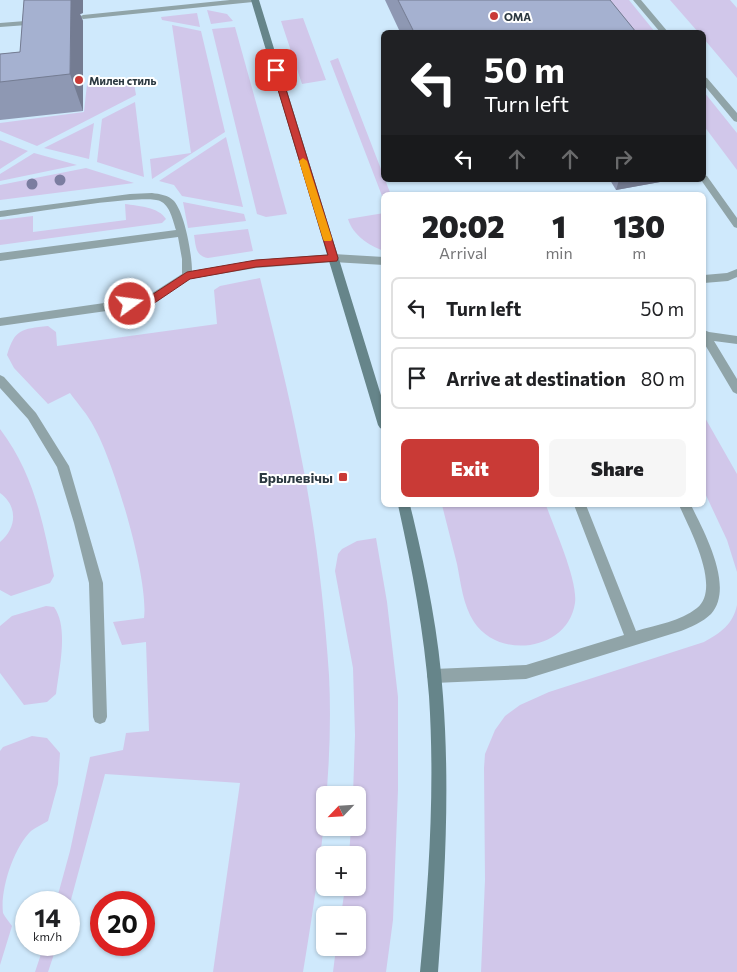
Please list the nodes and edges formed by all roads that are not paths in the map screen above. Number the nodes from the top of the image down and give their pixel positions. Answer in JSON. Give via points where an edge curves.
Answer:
{"nodes":[{"id":1,"x":254,"y":0,"type":"edge"},
{"id":2,"x":637,"y":0,"type":"edge"},
{"id":3,"x":82,"y":18,"type":"dead end"},
{"id":4,"x":38,"y":22,"type":"edge"},
{"id":5,"x":0,"y":26,"type":"edge"},
{"id":6,"x":662,"y":30,"type":"edge"},
{"id":7,"x":706,"y":82,"type":"edge"},
{"id":8,"x":737,"y":119,"type":"edge"},
{"id":9,"x":706,"y":181,"type":"edge"},
{"id":10,"x":0,"y":214,"type":"edge"},
{"id":11,"x":737,"y":225,"type":"edge"},
{"id":12,"x":182,"y":233,"type":"junction"},
{"id":13,"x":0,"y":257,"type":"edge"},
{"id":14,"x":334,"y":258,"type":"junction"},
{"id":15,"x":381,"y":261,"type":"edge"},
{"id":16,"x":737,"y":273,"type":"edge"},
{"id":17,"x":187,"y":276,"type":"junction"},
{"id":18,"x":706,"y":279,"type":"edge"},
{"id":19,"x":0,"y":322,"type":"edge"},
{"id":20,"x":706,"y":335,"type":"edge"},
{"id":21,"x":706,"y":338,"type":"edge"},
{"id":22,"x":737,"y":340,"type":"edge"},
{"id":23,"x":0,"y":380,"type":"edge"},
{"id":24,"x":737,"y":389,"type":"edge"},
{"id":25,"x":381,"y":415,"type":"edge"},
{"id":26,"x":404,"y":507,"type":"edge"},
{"id":27,"x":581,"y":507,"type":"edge"},
{"id":28,"x":686,"y":507,"type":"edge"},
{"id":29,"x":633,"y":640,"type":"junction"},
{"id":30,"x":434,"y":676,"type":"junction"},
{"id":31,"x":100,"y":717,"type":"dead end"},
{"id":32,"x":429,"y":972,"type":"edge"}],
"edges":[{"from":1,"to":3,"type":"lane"},
{"from":1,"to":14,"type":"street"},
{"from":2,"to":6,"type":"lane"},
{"from":4,"to":5,"type":"lane"},
{"from":7,"to":8,"type":"lane"},
{"from":9,"to":11,"type":"lane"},
{"from":10,"to":12,"type":"lane","via":[[152,196],[171,204]]},
{"from":12,"to":13,"type":"lane"},
{"from":12,"to":17,"type":"lane"},
{"from":14,"to":15,"type":"lane"},
{"from":14,"to":17,"type":"lane","via":[[256,264]]},
{"from":14,"to":25,"type":"street"},
{"from":16,"to":18,"type":"lane"},
{"from":17,"to":19,"type":"lane","via":[[149,301]]},
{"from":20,"to":22,"type":"lane"},
{"from":21,"to":24,"type":"lane"},
{"from":23,"to":31,"type":"lane","via":[[32,416],[63,466],[80,523],[96,583]]},
{"from":26,"to":30,"type":"street","via":[[425,606]]},
{"from":27,"to":29,"type":"lane"},
{"from":28,"to":29,"type":"lane","via":[[703,544],[713,580],[711,601],[696,618]]},
{"from":29,"to":30,"type":"lane","via":[[526,672]]},
{"from":30,"to":32,"type":"street","via":[[438,824]]}]}
